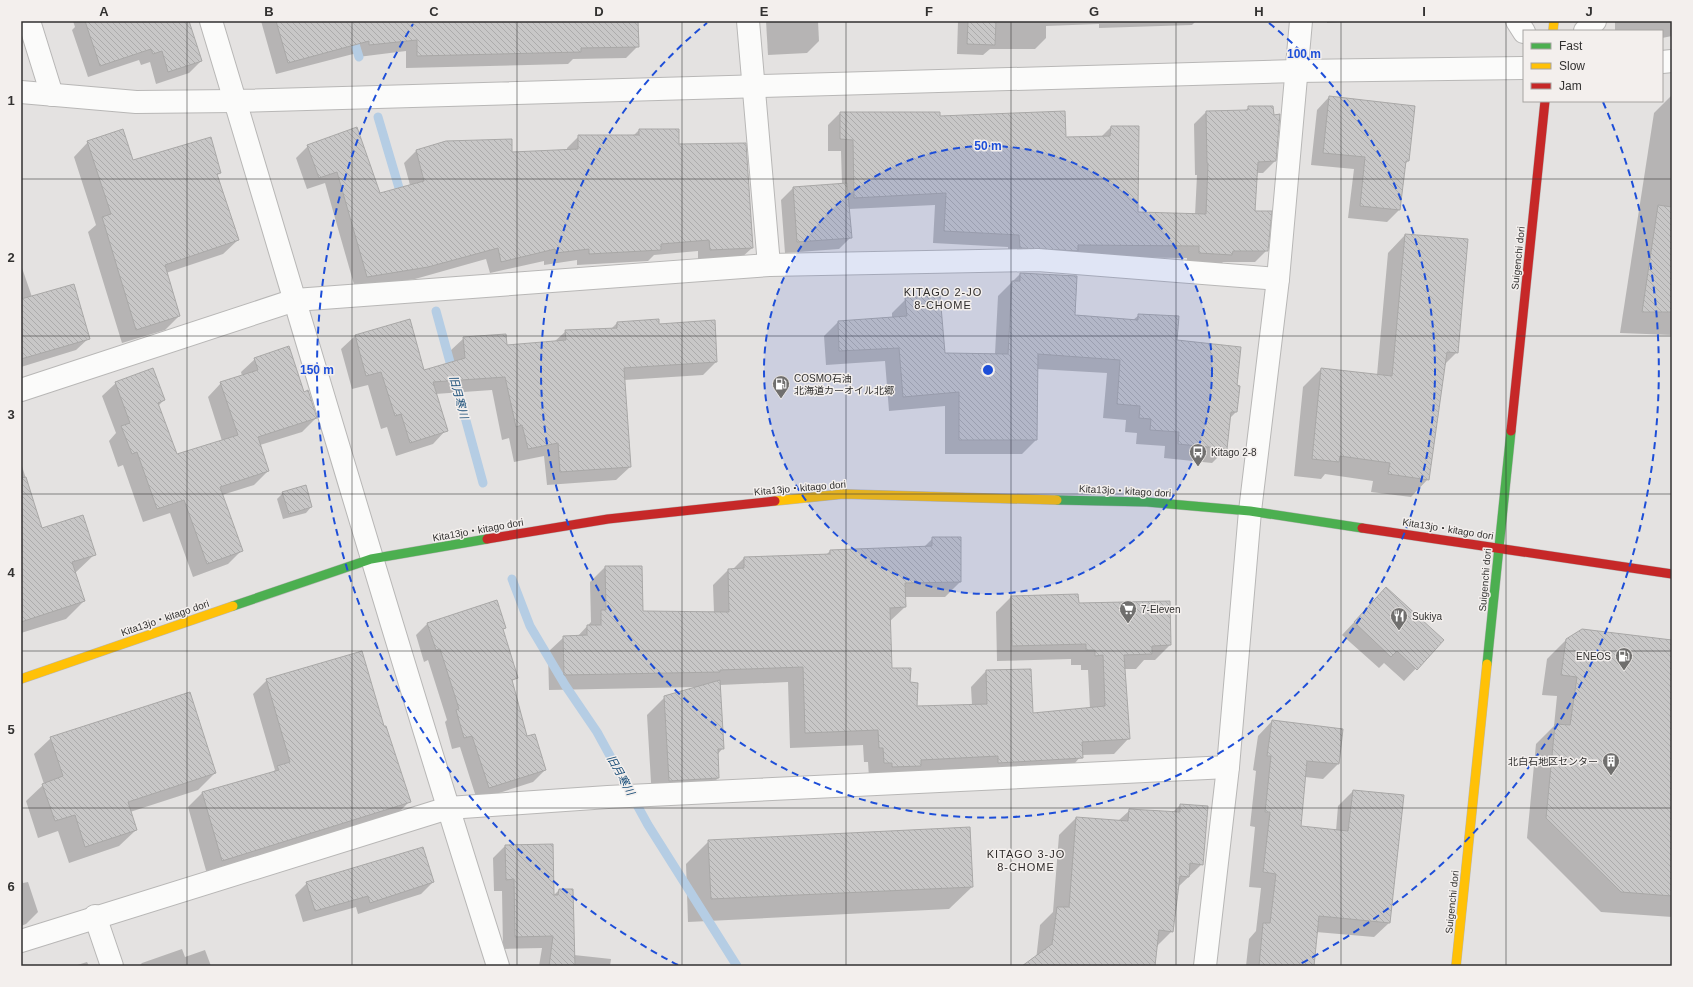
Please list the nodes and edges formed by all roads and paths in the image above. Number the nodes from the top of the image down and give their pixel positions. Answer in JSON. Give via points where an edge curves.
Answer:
{"nodes":[{"id":1,"x":29,"y":21,"type":"edge"},
{"id":2,"x":211,"y":21,"type":"edge"},
{"id":3,"x":748,"y":21,"type":"edge"},
{"id":4,"x":1301,"y":21,"type":"edge"},
{"id":5,"x":1517,"y":21,"type":"edge"},
{"id":6,"x":1595,"y":21,"type":"edge"},
{"id":7,"x":1523,"y":30,"type":"edge"},
{"id":8,"x":1587,"y":30,"type":"edge"},
{"id":9,"x":1523,"y":68,"type":"edge"},
{"id":10,"x":1296,"y":71,"type":"junction"},
{"id":11,"x":753,"y":87,"type":"junction"},
{"id":12,"x":21,"y":92,"type":"edge"},
{"id":13,"x":52,"y":95,"type":"junction"},
{"id":14,"x":235,"y":101,"type":"junction"},
{"id":15,"x":1546,"y":102,"type":"edge"},
{"id":16,"x":769,"y":266,"type":"junction"},
{"id":17,"x":1278,"y":279,"type":"junction"},
{"id":18,"x":295,"y":300,"type":"junction"},
{"id":19,"x":21,"y":390,"type":"edge"},
{"id":20,"x":1250,"y":511,"type":"junction"},
{"id":21,"x":1499,"y":548,"type":"junction"},
{"id":22,"x":371,"y":559,"type":"junction"},
{"id":23,"x":1672,"y":574,"type":"edge"},
{"id":24,"x":21,"y":679,"type":"edge"},
{"id":25,"x":1228,"y":767,"type":"junction"},
{"id":26,"x":448,"y":808,"type":"junction"},
{"id":27,"x":95,"y":916,"type":"junction"},
{"id":28,"x":21,"y":941,"type":"edge"},
{"id":29,"x":112,"y":966,"type":"edge"},
{"id":30,"x":498,"y":966,"type":"edge"},
{"id":31,"x":1205,"y":966,"type":"edge"},
{"id":32,"x":1456,"y":966,"type":"edge"}],
"edges":[{"from":1,"to":13,"type":"street"},
{"from":2,"to":14,"type":"street"},
{"from":3,"to":11,"type":"street"},
{"from":4,"to":10,"type":"street"},
{"from":5,"to":7,"type":"street"},
{"from":6,"to":8,"type":"street"},
{"from":9,"to":10,"type":"street"},
{"from":10,"to":11,"type":"street"},
{"from":10,"to":17,"type":"street"},
{"from":11,"to":14,"type":"street"},
{"from":11,"to":16,"type":"street"},
{"from":12,"to":13,"type":"street"},
{"from":13,"to":14,"type":"street","via":[[136,102]]},
{"from":14,"to":18,"type":"street"},
{"from":15,"to":21,"type":"main road","name":"Suigenchi dori"},
{"from":16,"to":17,"type":"street","via":[[1038,260]]},
{"from":16,"to":18,"type":"street"},
{"from":17,"to":20,"type":"street"},
{"from":18,"to":19,"type":"street"},
{"from":18,"to":22,"type":"street"},
{"from":20,"to":21,"type":"main road","name":"Kita13jo・kitago dori"},
{"from":20,"to":22,"type":"main road","name":"Kita13jo・kitago dori","via":[[1147,502],[843,494],[608,519]]},
{"from":20,"to":25,"type":"street"},
{"from":21,"to":23,"type":"main road","name":"Kita13jo・kitago dori"},
{"from":21,"to":32,"type":"main road","name":"Suigenchi dori"},
{"from":22,"to":24,"type":"main road","name":"Kita13jo・kitago dori"},
{"from":22,"to":26,"type":"street"},
{"from":25,"to":26,"type":"street","via":[[608,796]]},
{"from":25,"to":31,"type":"street"},
{"from":26,"to":27,"type":"street","via":[[173,895]]},
{"from":26,"to":30,"type":"street"},
{"from":27,"to":28,"type":"street"},
{"from":27,"to":29,"type":"street"}]}
